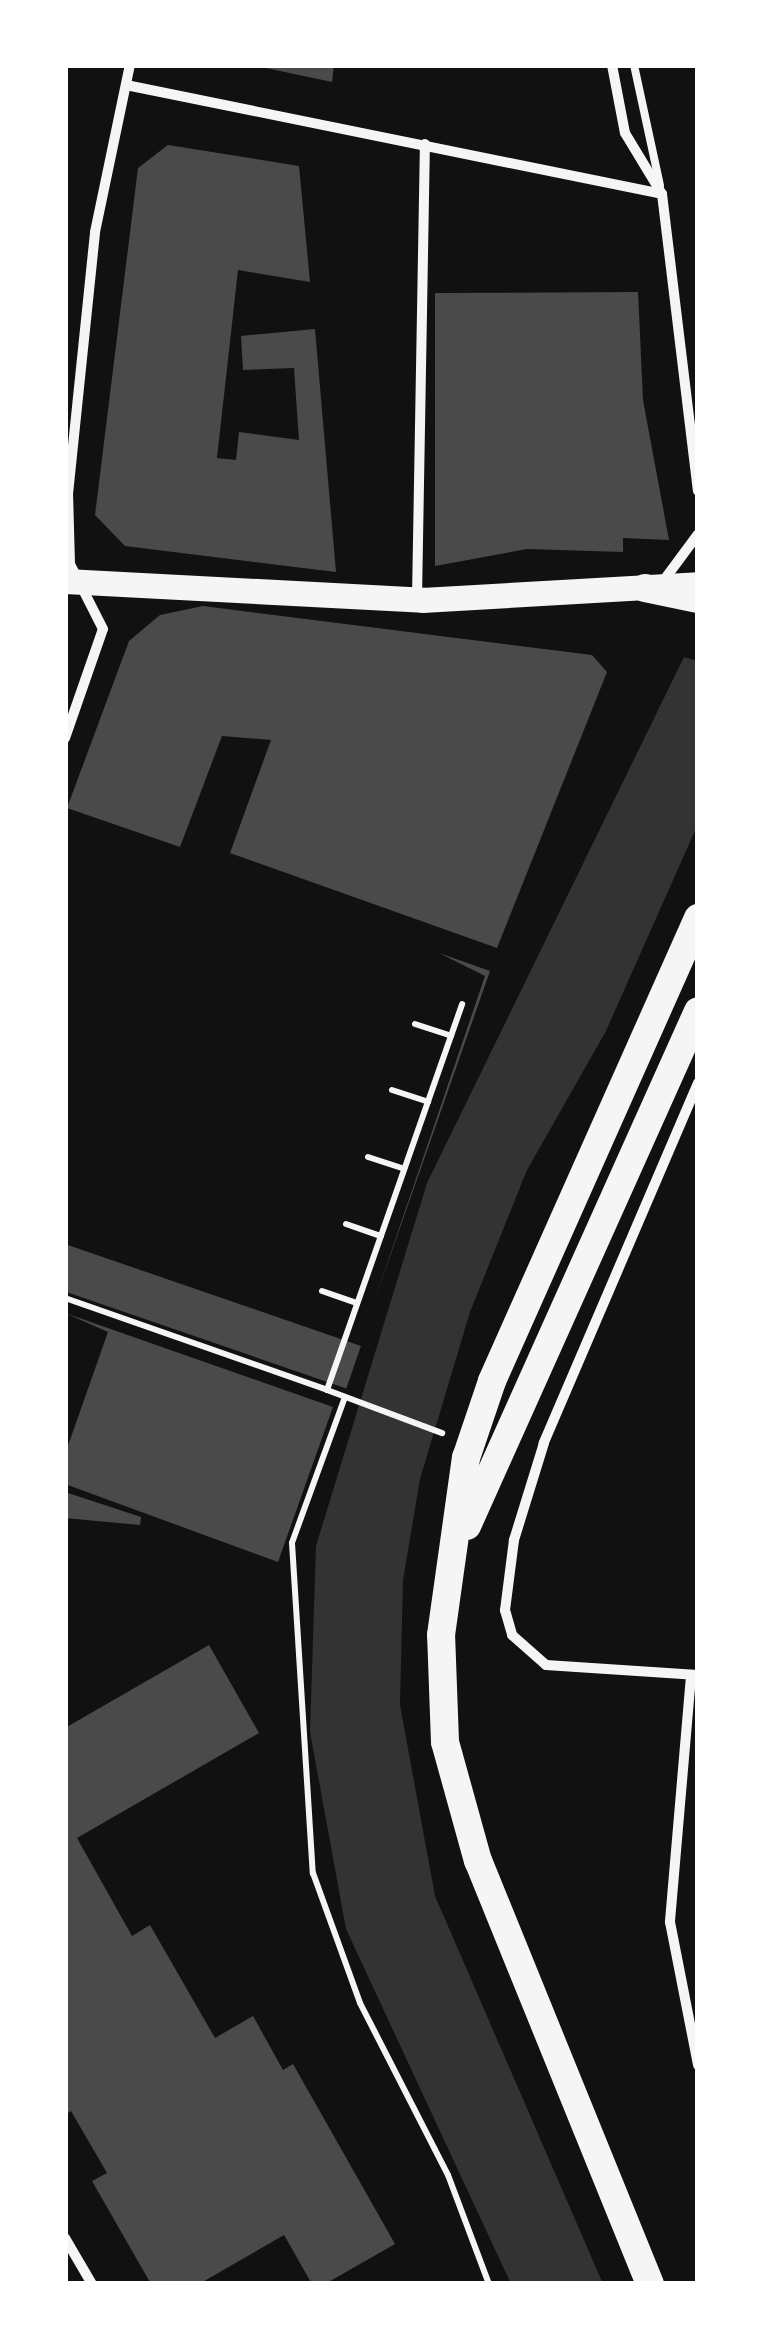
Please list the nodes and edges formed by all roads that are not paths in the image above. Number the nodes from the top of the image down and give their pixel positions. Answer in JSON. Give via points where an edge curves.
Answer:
{"nodes":[{"id":1,"x":130,"y":65,"type":"edge"},
{"id":2,"x":612,"y":65,"type":"edge"},
{"id":3,"x":634,"y":65,"type":"edge"},
{"id":4,"x":126,"y":85,"type":"junction"},
{"id":5,"x":425,"y":144,"type":"junction"},
{"id":6,"x":662,"y":194,"type":"junction"},
{"id":7,"x":692,"y":408,"type":"junction"},
{"id":8,"x":698,"y":421,"type":"edge"},
{"id":9,"x":698,"y":491,"type":"edge"},
{"id":10,"x":698,"y":534,"type":"edge"},
{"id":11,"x":698,"y":574,"type":"edge"},
{"id":12,"x":73,"y":581,"type":"edge"},
{"id":13,"x":698,"y":584,"type":"edge"},
{"id":14,"x":645,"y":588,"type":"junction"},
{"id":15,"x":417,"y":600,"type":"junction"},
{"id":16,"x":698,"y":600,"type":"edge"},
{"id":17,"x":65,"y":738,"type":"edge"},
{"id":18,"x":698,"y":918,"type":"edge"},
{"id":19,"x":698,"y":1011,"type":"edge"},
{"id":20,"x":698,"y":1082,"type":"edge"},
{"id":21,"x":441,"y":1635,"type":"junction"},
{"id":22,"x":694,"y":1676,"type":"edge"},
{"id":23,"x":698,"y":2065,"type":"edge"},
{"id":24,"x":65,"y":2238,"type":"edge"},
{"id":25,"x":92,"y":2284,"type":"edge"},
{"id":26,"x":650,"y":2284,"type":"edge"}],
"edges":[{"from":1,"to":4,"type":"street"},
{"from":2,"to":6,"type":"street","via":[[625,133]]},
{"from":3,"to":6,"type":"lane"},
{"from":4,"to":5,"type":"street"},
{"from":4,"to":12,"type":"street","via":[[95,232],[68,494]]},
{"from":5,"to":6,"type":"street"},
{"from":5,"to":15,"type":"street"},
{"from":6,"to":7,"type":"street"},
{"from":7,"to":8,"type":"street"},
{"from":7,"to":9,"type":"street"},
{"from":10,"to":14,"type":"street","via":[[678,569]]},
{"from":11,"to":14,"type":"main road"},
{"from":12,"to":15,"type":"main road"},
{"from":12,"to":17,"type":"street","via":[[103,629]]},
{"from":13,"to":14,"type":"main road"},
{"from":14,"to":15,"type":"main road"},
{"from":14,"to":16,"type":"highway"},
{"from":18,"to":21,"type":"highway","via":[[492,1381],[466,1458]]},
{"from":19,"to":21,"type":"highway","via":[[497,1446],[456,1560]]},
{"from":20,"to":22,"type":"street","via":[[539,1457],[505,1610],[512,1635],[546,1665]]},
{"from":21,"to":26,"type":"highway","via":[[446,1742],[469,1832]]},
{"from":22,"to":23,"type":"street","via":[[670,1922]]},
{"from":24,"to":25,"type":"street"}]}
